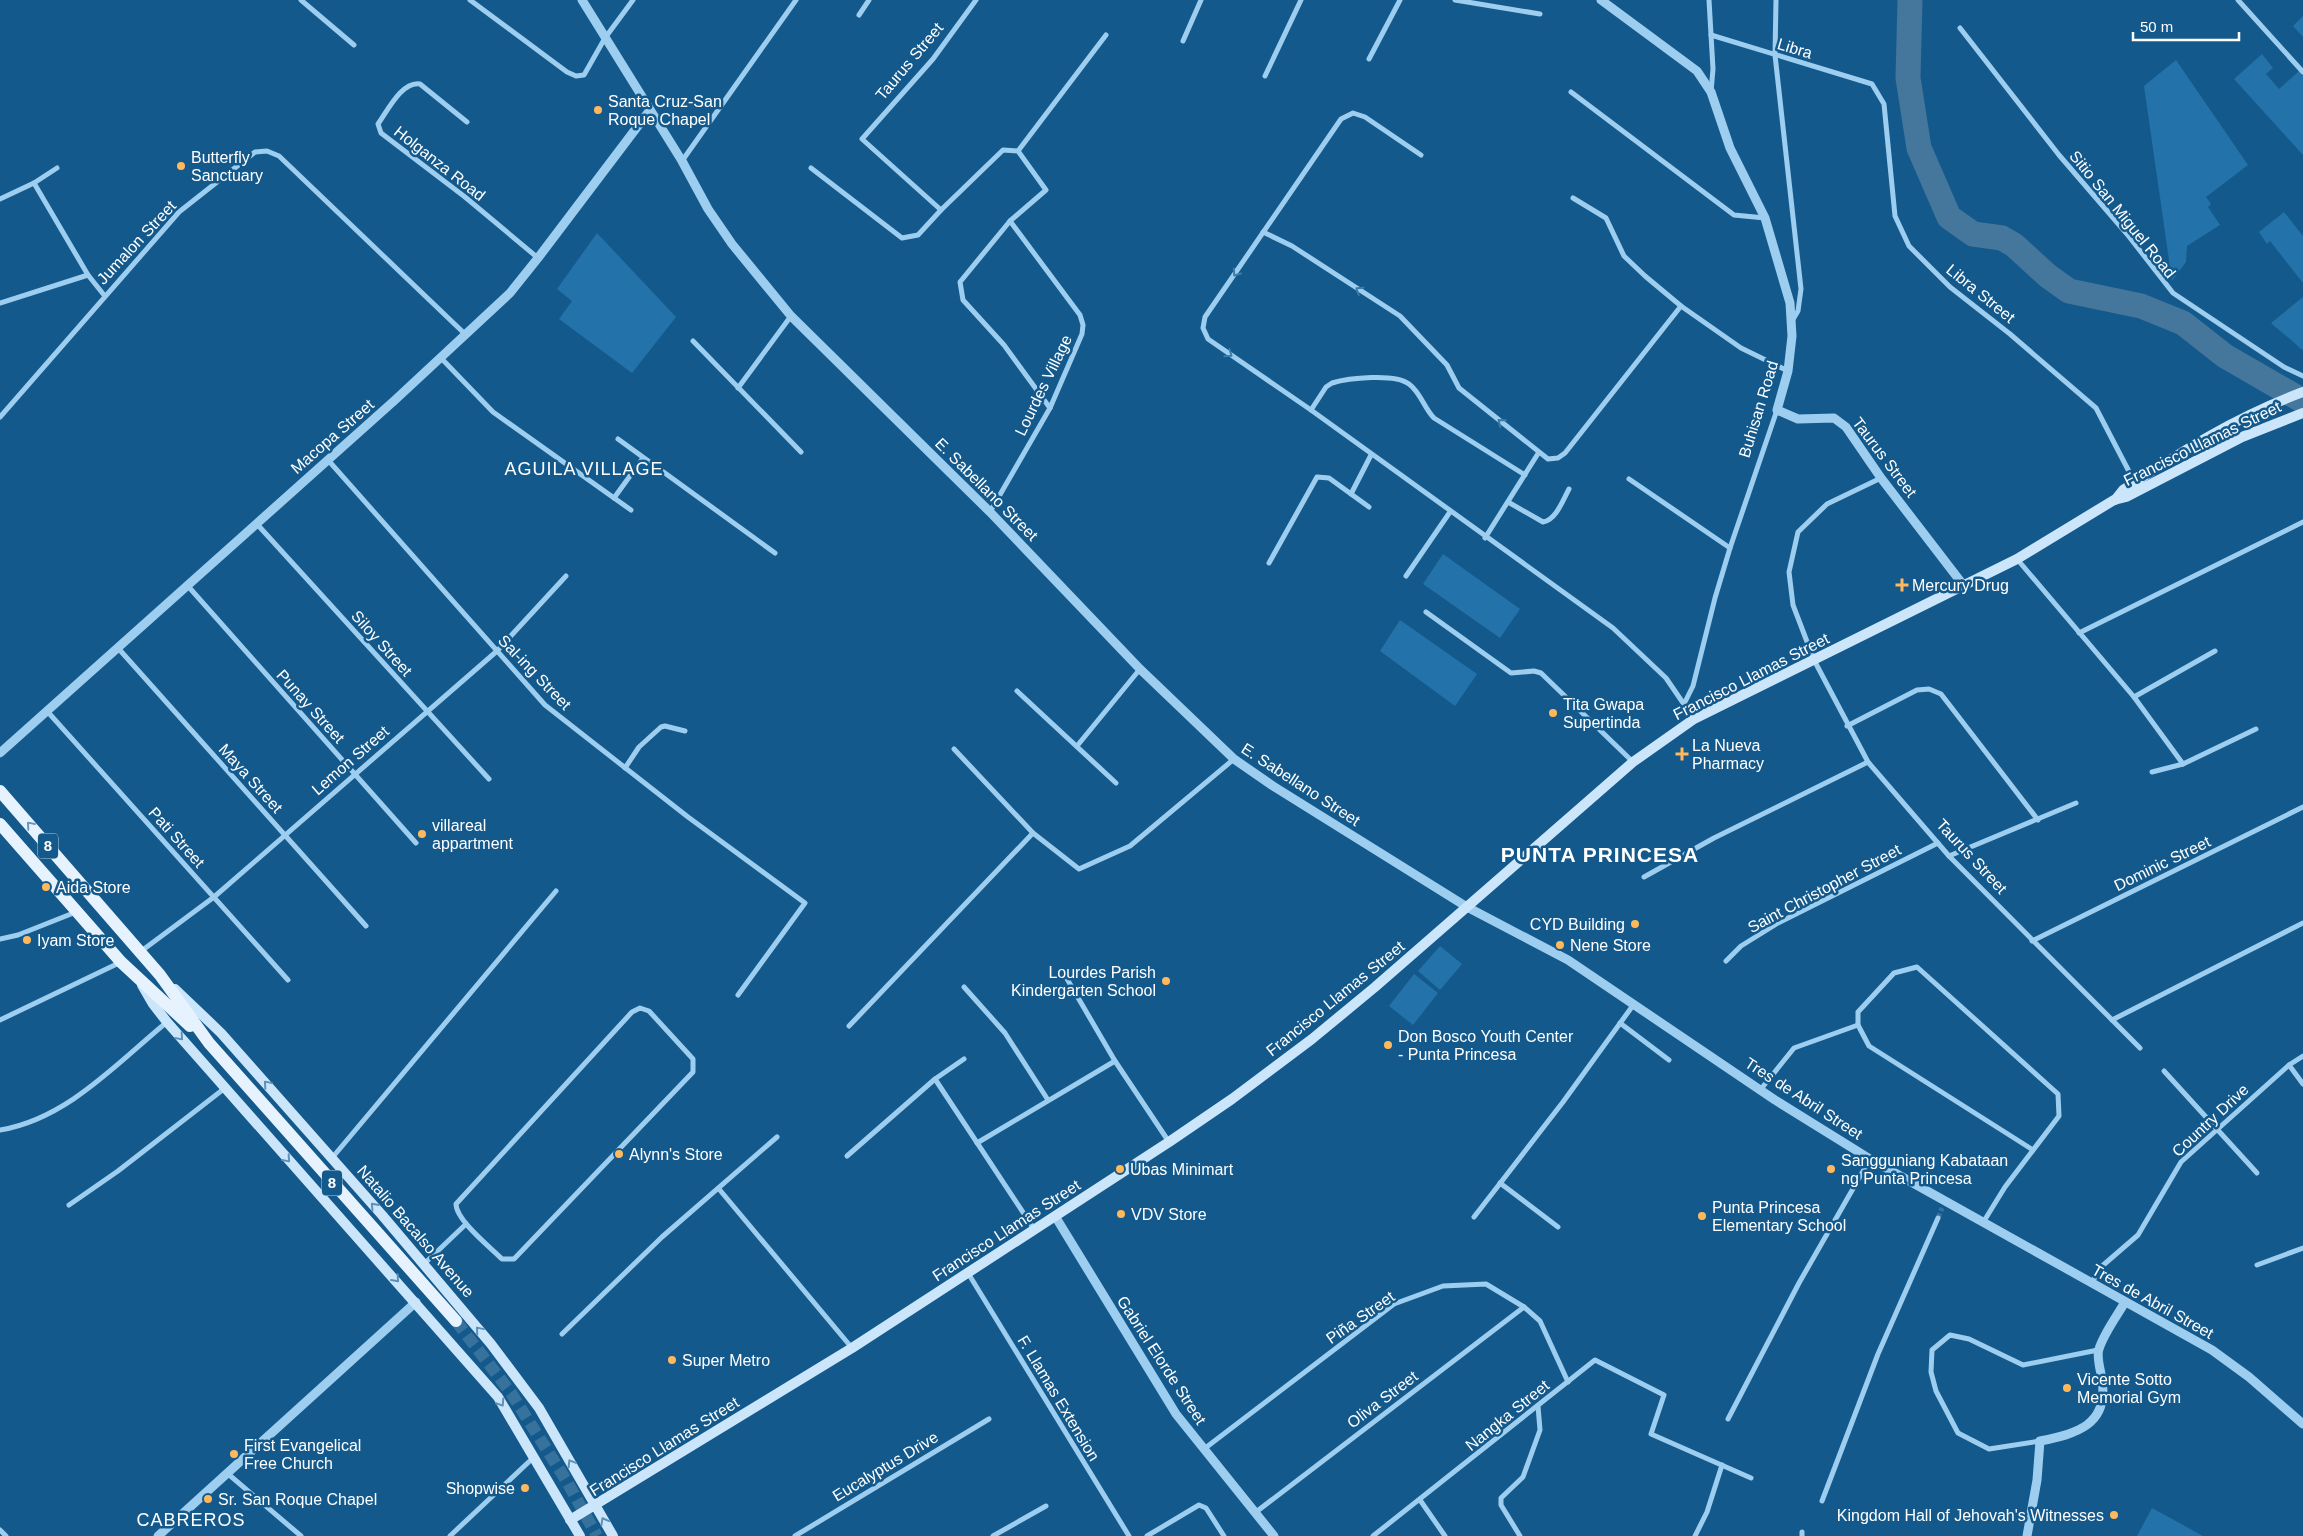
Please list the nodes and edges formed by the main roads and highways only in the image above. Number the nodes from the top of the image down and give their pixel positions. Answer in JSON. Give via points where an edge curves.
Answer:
{"nodes":[{"id":1,"x":2303,"y":392,"type":"edge"},
{"id":2,"x":2303,"y":413,"type":"edge"},
{"id":3,"x":2137,"y":486,"type":"junction"},
{"id":4,"x":0,"y":790,"type":"edge"},
{"id":5,"x":0,"y":824,"type":"edge"},
{"id":6,"x":160,"y":975,"type":"junction"},
{"id":7,"x":142,"y":983,"type":"junction"},
{"id":8,"x":208,"y":1043,"type":"junction"},
{"id":9,"x":456,"y":1322,"type":"tunnel mouth"},
{"id":10,"x":596,"y":1506,"type":"junction"},
{"id":11,"x":570,"y":1520,"type":"junction"},
{"id":12,"x":580,"y":1536,"type":"edge"},
{"id":13,"x":613,"y":1536,"type":"edge"}],
"edges":[{"from":1,"to":3,"type":"main road","name":"Francisco Llamas Street","via":[[2203,438]]},
{"from":2,"to":3,"type":"main road","name":"Francisco Llamas Street"},
{"from":3,"to":10,"type":"main road","name":"Francisco Llamas Street","via":[[2123,490],[2114,500],[2017,559],[1694,719],[1633,762],[1388,976],[1312,1039],[1232,1098],[852,1348]]},
{"from":6,"to":4,"type":"main road","name":"Natalio Bacalso Avenue","number":"8","one_way":true},
{"from":5,"to":7,"type":"main road","number":"8"},
{"from":6,"to":8,"type":"main road","name":"Natalio Bacalso Avenue","number":"8"},
{"from":10,"to":6,"type":"main road","name":"Natalio Bacalso Avenue","number":"8","one_way":true,"via":[[539,1408],[491,1344],[222,1032]]},
{"from":7,"to":8,"type":"main road","number":"8"},
{"from":7,"to":11,"type":"main road","number":"8","one_way":true,"via":[[167,1022],[498,1397]]},
{"from":8,"to":9,"type":"main road","number":"8"},
{"from":10,"to":11,"type":"main road","name":"Francisco Llamas Street"},
{"from":13,"to":10,"type":"main road","name":"Natalio Bacalso Avenue","number":"8","one_way":true},
{"from":11,"to":12,"type":"main road","number":"8"}]}
